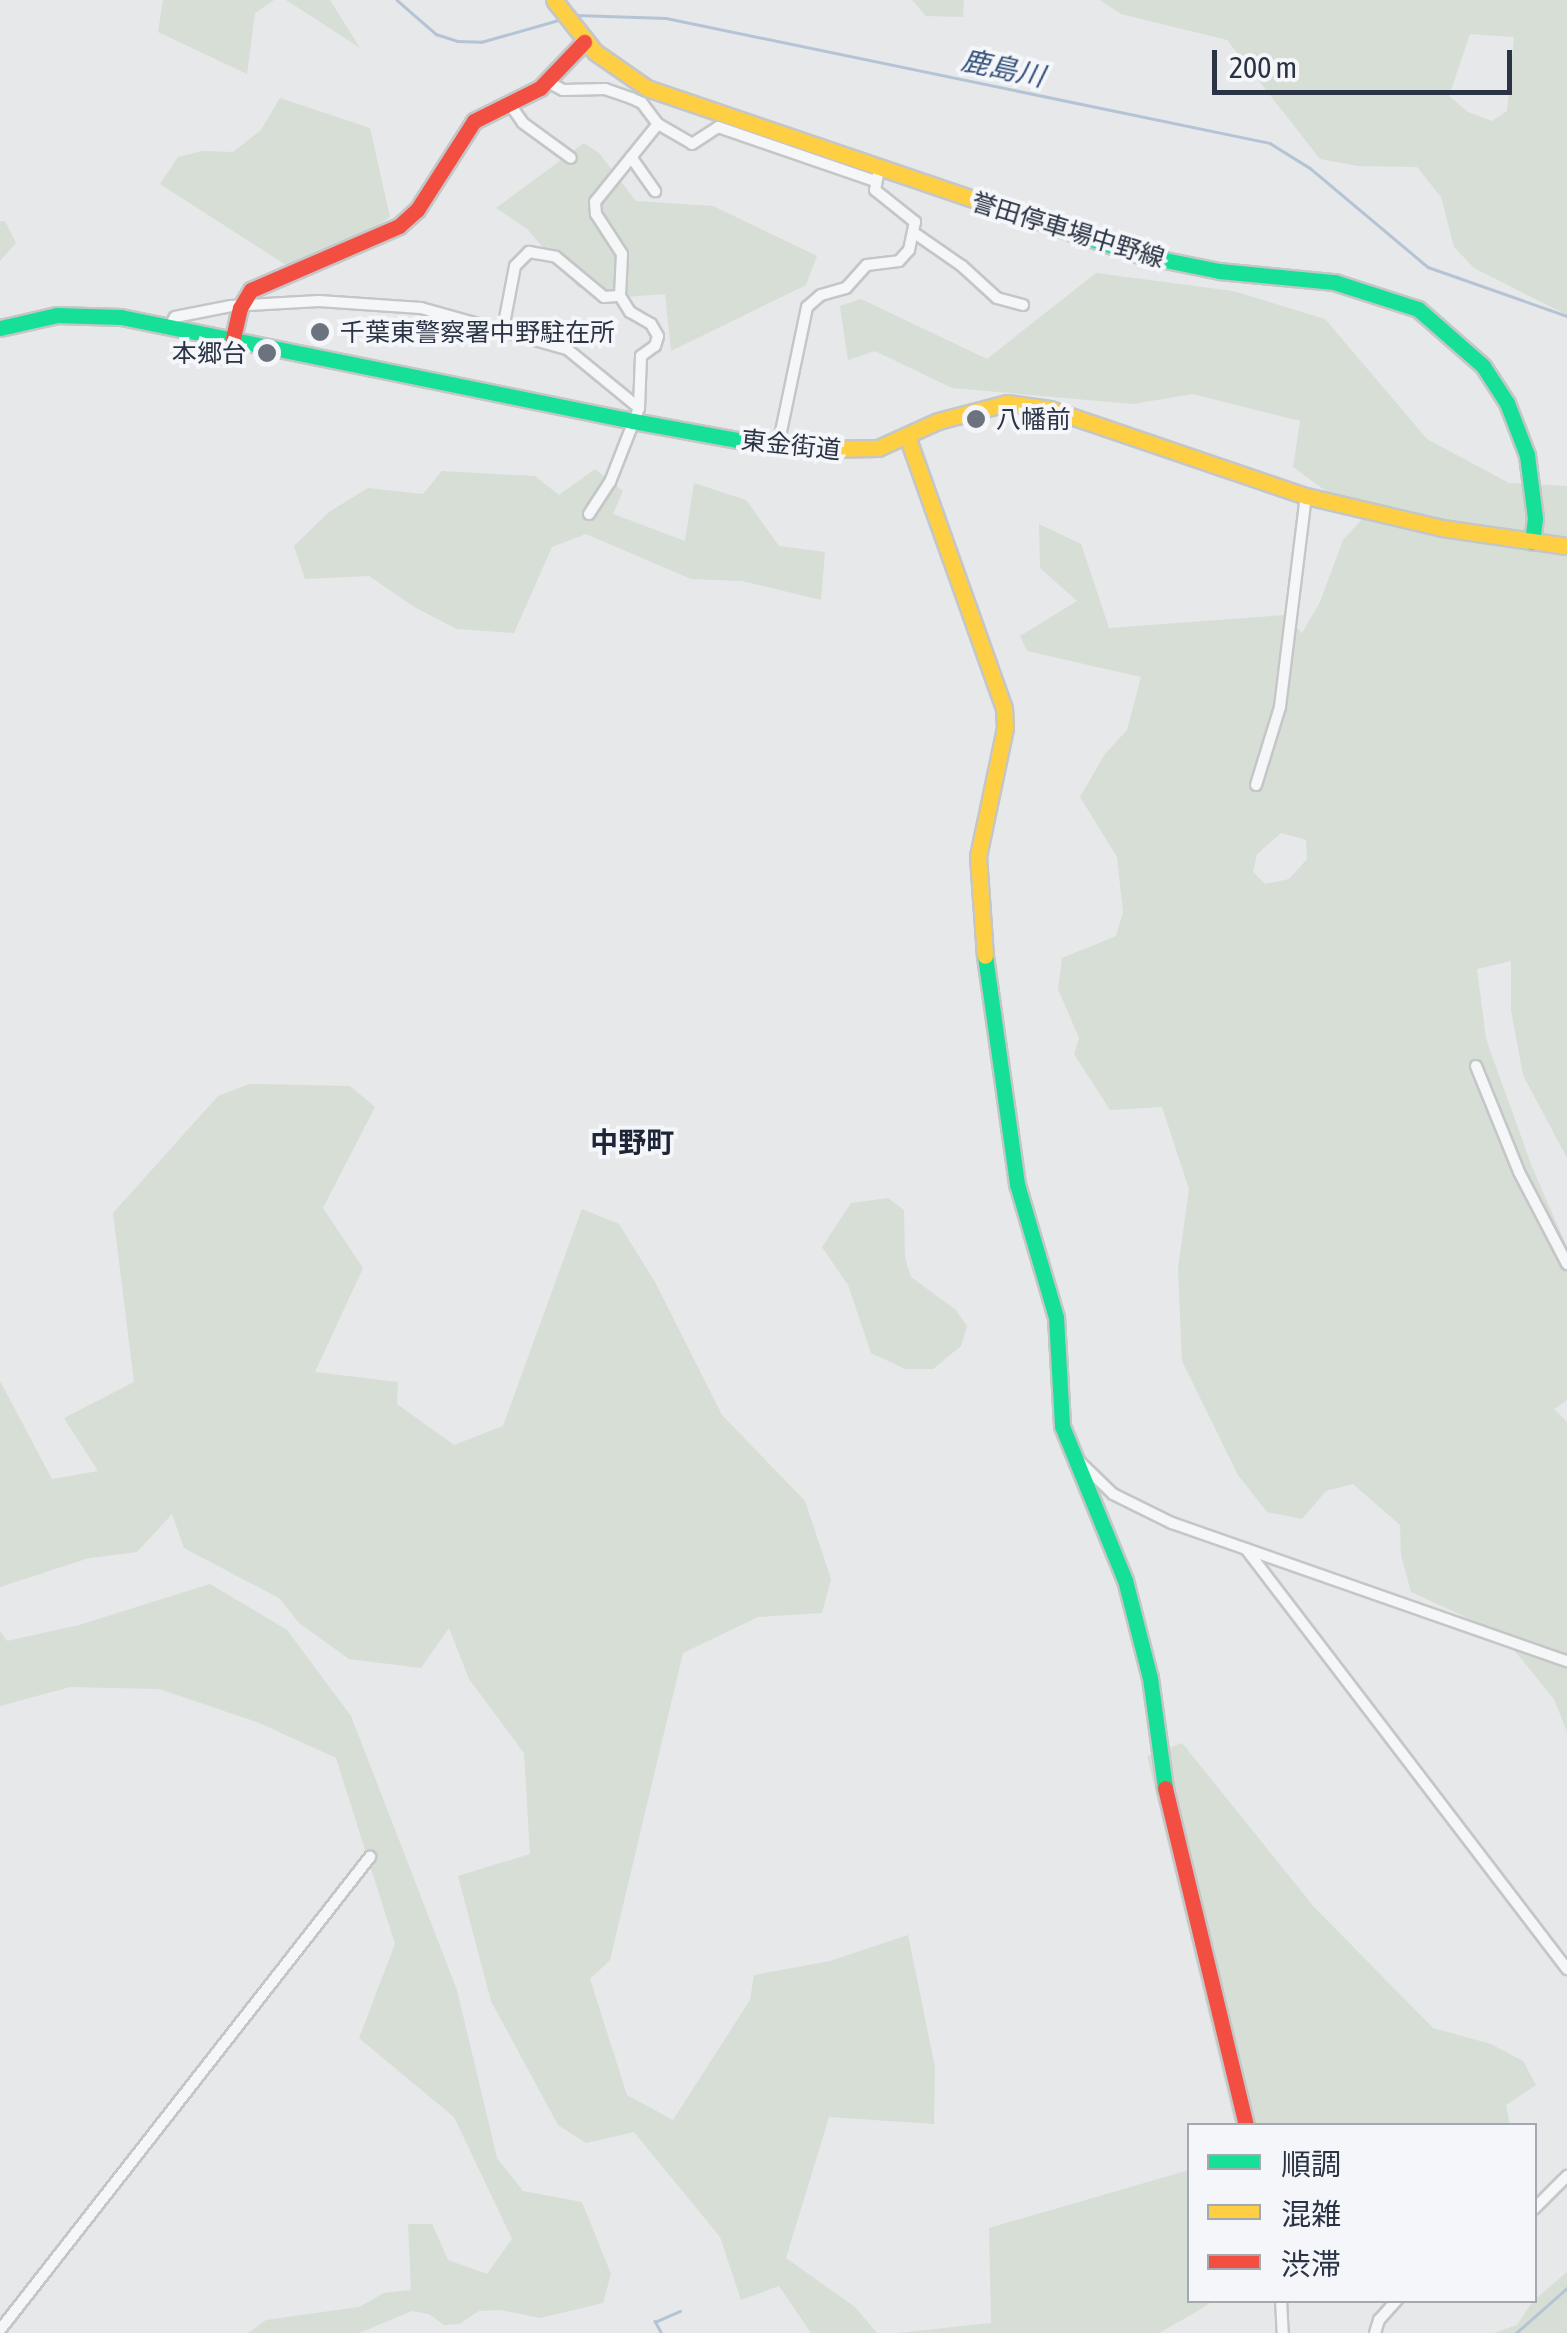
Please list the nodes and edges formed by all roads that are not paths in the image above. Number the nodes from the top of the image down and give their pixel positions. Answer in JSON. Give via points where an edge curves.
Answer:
{"nodes":[{"id":1,"x":562,"y":13,"type":"edge"},
{"id":2,"x":584,"y":42,"type":"junction"},
{"id":3,"x":548,"y":82,"type":"junction"},
{"id":4,"x":645,"y":95,"type":"junction"},
{"id":5,"x":509,"y":103,"type":"junction"},
{"id":6,"x":658,"y":124,"type":"junction"},
{"id":7,"x":571,"y":158,"type":"dead end"},
{"id":8,"x":630,"y":158,"type":"junction"},
{"id":9,"x":877,"y":175,"type":"junction"},
{"id":10,"x":655,"y":191,"type":"dead end"},
{"id":11,"x":913,"y":232,"type":"junction"},
{"id":12,"x":620,"y":296,"type":"junction"},
{"id":13,"x":1023,"y":306,"type":"dead end"},
{"id":14,"x":240,"y":308,"type":"junction"},
{"id":15,"x":170,"y":326,"type":"junction"},
{"id":16,"x":0,"y":328,"type":"edge"},
{"id":17,"x":502,"y":330,"type":"junction"},
{"id":18,"x":233,"y":338,"type":"junction"},
{"id":19,"x":636,"y":415,"type":"junction"},
{"id":20,"x":907,"y":436,"type":"junction"},
{"id":21,"x":778,"y":446,"type":"junction"},
{"id":22,"x":1306,"y":496,"type":"junction"},
{"id":23,"x":589,"y":514,"type":"dead end"},
{"id":24,"x":1532,"y":542,"type":"junction"},
{"id":25,"x":1567,"y":546,"type":"edge"},
{"id":26,"x":1256,"y":786,"type":"dead end"},
{"id":27,"x":1476,"y":1066,"type":"dead end"},
{"id":28,"x":1567,"y":1264,"type":"edge"},
{"id":29,"x":1072,"y":1454,"type":"junction"},
{"id":30,"x":1246,"y":1548,"type":"junction"},
{"id":31,"x":1567,"y":1661,"type":"edge"},
{"id":32,"x":370,"y":1857,"type":"dead end"},
{"id":33,"x":1567,"y":1969,"type":"edge"},
{"id":34,"x":1245,"y":2123,"type":"edge"},
{"id":35,"x":1567,"y":2176,"type":"edge"},
{"id":36,"x":1537,"y":2206,"type":"edge"},
{"id":37,"x":1280,"y":2303,"type":"edge"},
{"id":38,"x":1393,"y":2303,"type":"edge"},
{"id":39,"x":0,"y":2330,"type":"edge"},
{"id":40,"x":1283,"y":2333,"type":"edge"},
{"id":41,"x":1375,"y":2333,"type":"edge"}],
"edges":[{"from":1,"to":2,"type":"main road","name":"誉田停車場中野線"},
{"from":2,"to":3,"type":"main road"},
{"from":2,"to":4,"type":"main road","name":"誉田停車場中野線"},
{"from":3,"to":4,"type":"street","via":[[564,90]]},
{"from":3,"to":5,"type":"main road"},
{"from":4,"to":6,"type":"street"},
{"from":4,"to":9,"type":"main road","name":"誉田停車場中野線"},
{"from":5,"to":7,"type":"street","via":[[524,123]]},
{"from":5,"to":14,"type":"main road","via":[[474,121],[408,219],[260,283]]},
{"from":6,"to":8,"type":"street"},
{"from":6,"to":9,"type":"street","via":[[692,144],[718,128]]},
{"from":8,"to":10,"type":"street"},
{"from":8,"to":12,"type":"street","via":[[594,207],[622,254]]},
{"from":9,"to":11,"type":"street","via":[[882,200],[915,222]]},
{"from":9,"to":24,"type":"main road","name":"誉田停車場中野線","via":[[1140,256],[1306,278],[1418,309],[1484,366],[1507,404],[1527,455]]},
{"from":11,"to":13,"type":"street","via":[[997,298]]},
{"from":11,"to":21,"type":"street","via":[[899,261],[867,265],[846,288],[808,307]]},
{"from":12,"to":17,"type":"street","via":[[604,297],[556,258],[529,252],[515,266]]},
{"from":12,"to":19,"type":"street","via":[[658,336],[641,356]]},
{"from":14,"to":15,"type":"street","via":[[176,317]]},
{"from":14,"to":17,"type":"street","via":[[318,301],[400,305]]},
{"from":14,"to":18,"type":"main road"},
{"from":15,"to":16,"type":"main road","name":"東金街道","via":[[85,314]]},
{"from":15,"to":18,"type":"main road","name":"東金街道"},
{"from":17,"to":19,"type":"street","via":[[568,349]]},
{"from":18,"to":19,"type":"main road","name":"東金街道"},
{"from":19,"to":21,"type":"main road","name":"東金街道"},
{"from":19,"to":23,"type":"street","via":[[610,482]]},
{"from":20,"to":21,"type":"main road","name":"東金街道","via":[[850,452]]},
{"from":20,"to":22,"type":"main road","name":"東金街道","via":[[1006,403],[1050,409]]},
{"from":20,"to":29,"type":"main road","via":[[1004,708],[978,856],[979,909],[1017,1184],[1056,1317],[1057,1400]]},
{"from":22,"to":24,"type":"main road","name":"東金街道"},
{"from":22,"to":26,"type":"street","via":[[1280,707]]},
{"from":24,"to":25,"type":"main road","name":"東金街道"},
{"from":27,"to":28,"type":"street","via":[[1519,1172]]},
{"from":29,"to":30,"type":"street","via":[[1113,1494]]},
{"from":29,"to":34,"type":"main road","via":[[1117,1554],[1142,1645],[1166,1792]]},
{"from":30,"to":31,"type":"street"},
{"from":30,"to":33,"type":"street"},
{"from":32,"to":39,"type":"street"},
{"from":35,"to":36,"type":"street"},
{"from":37,"to":40,"type":"street"},
{"from":38,"to":41,"type":"street"}]}
